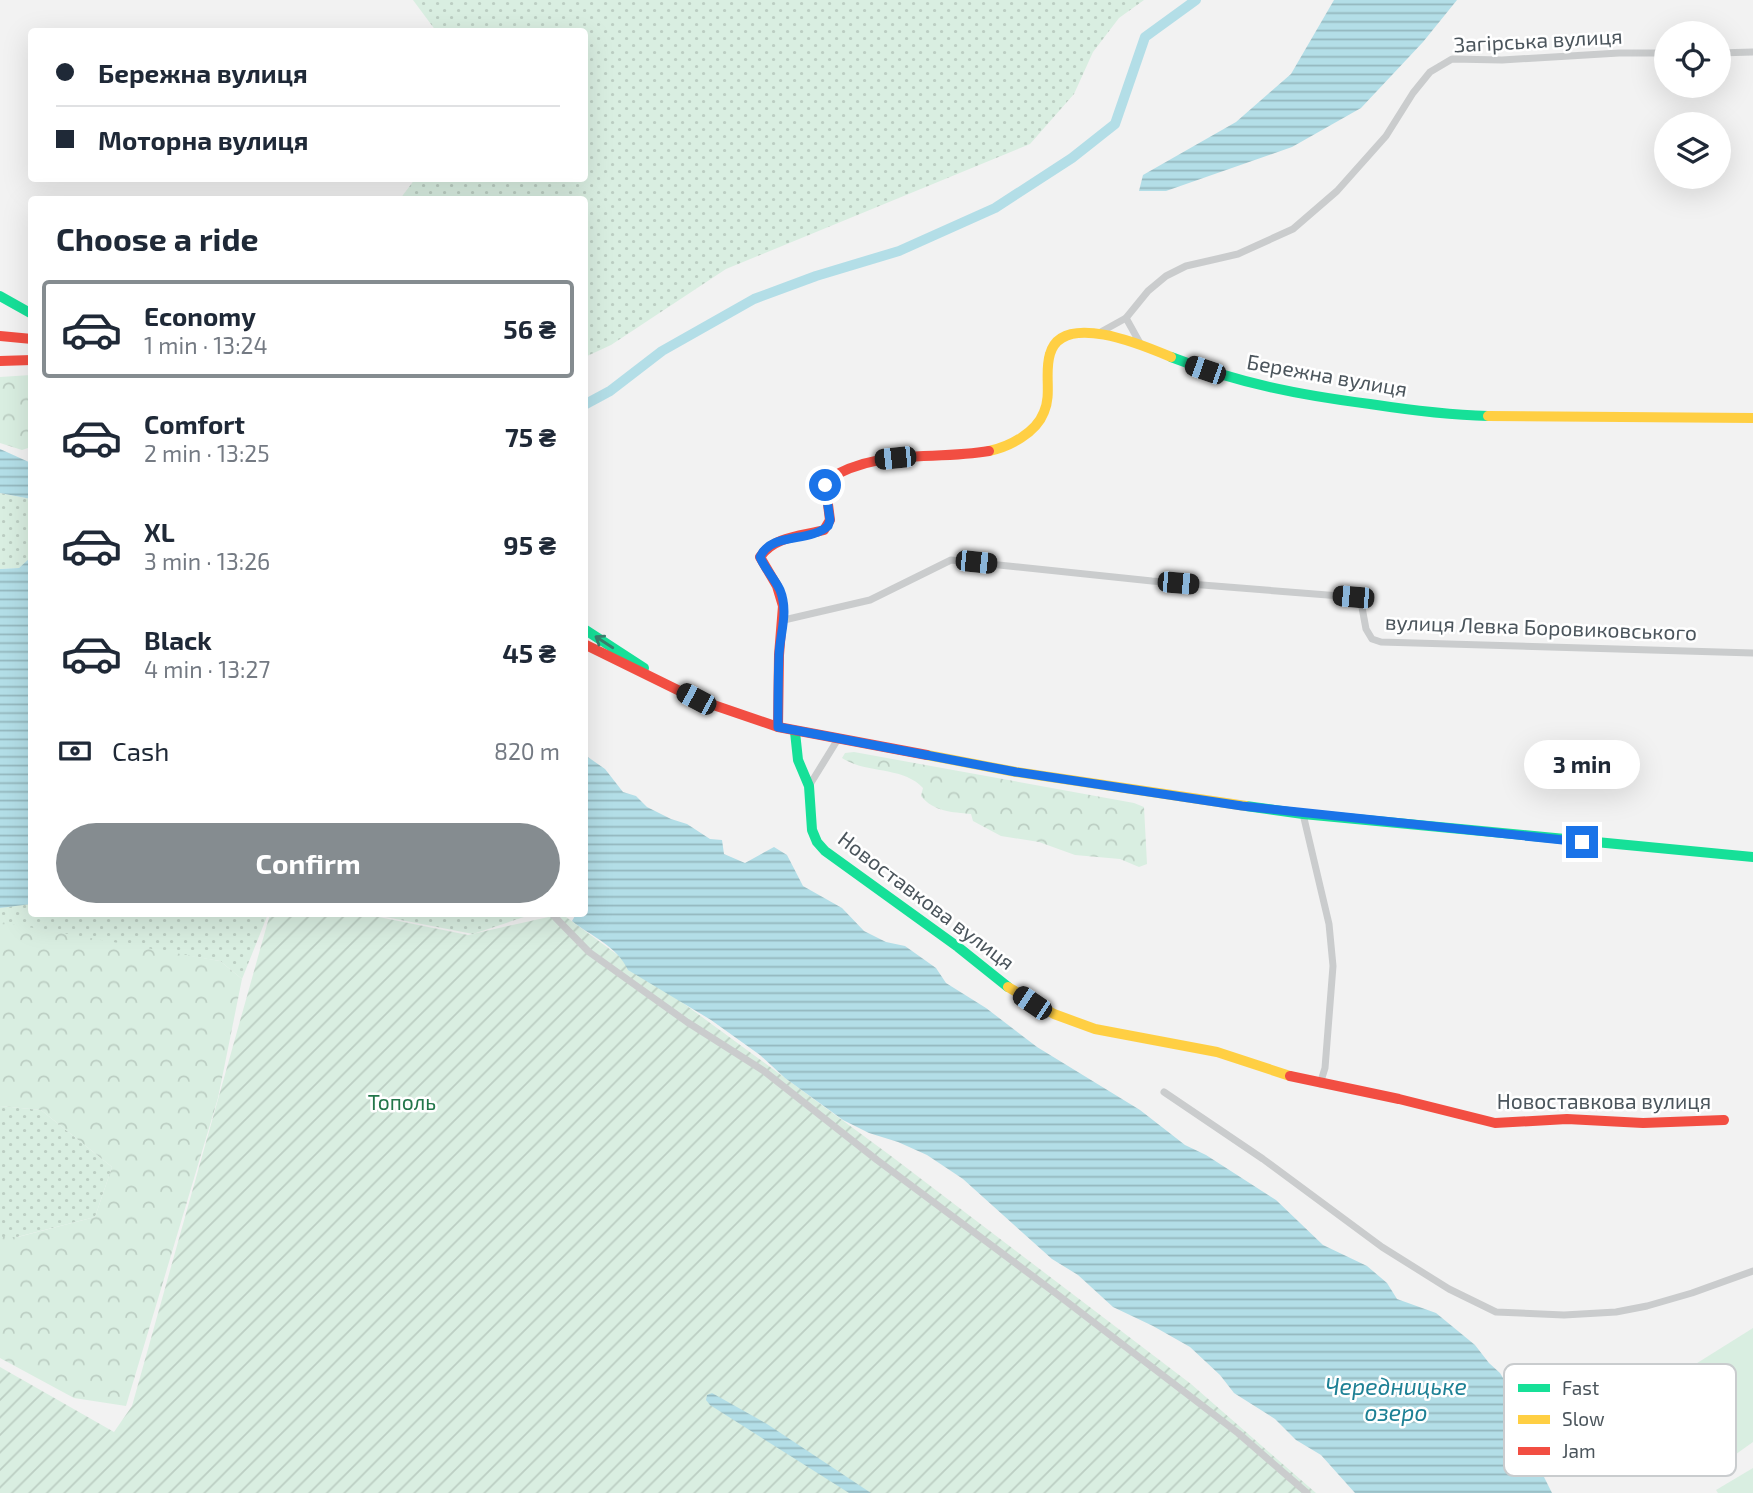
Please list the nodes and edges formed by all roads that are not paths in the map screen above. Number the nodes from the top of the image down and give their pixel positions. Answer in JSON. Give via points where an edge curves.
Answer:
{"nodes":[{"id":1,"x":1731,"y":52,"type":"edge"},
{"id":2,"x":1753,"y":52,"type":"edge"},
{"id":3,"x":1654,"y":53,"type":"edge"},
{"id":4,"x":0,"y":296,"type":"edge"},
{"id":5,"x":28,"y":312,"type":"edge"},
{"id":6,"x":1126,"y":318,"type":"junction"},
{"id":7,"x":1098,"y":333,"type":"junction"},
{"id":8,"x":0,"y":336,"type":"edge"},
{"id":9,"x":28,"y":339,"type":"edge"},
{"id":10,"x":1142,"y":345,"type":"junction"},
{"id":11,"x":28,"y":360,"type":"edge"},
{"id":12,"x":0,"y":361,"type":"edge"},
{"id":13,"x":1753,"y":418,"type":"edge"},
{"id":14,"x":784,"y":620,"type":"junction"},
{"id":15,"x":588,"y":632,"type":"edge"},
{"id":16,"x":588,"y":646,"type":"edge"},
{"id":17,"x":1753,"y":653,"type":"edge"},
{"id":18,"x":664,"y":682,"type":"junction"},
{"id":19,"x":778,"y":727,"type":"junction"},
{"id":20,"x":795,"y":732,"type":"junction"},
{"id":21,"x":838,"y":739,"type":"junction"},
{"id":22,"x":809,"y":786,"type":"junction"},
{"id":23,"x":1303,"y":814,"type":"junction"},
{"id":24,"x":1753,"y":857,"type":"edge"},
{"id":25,"x":555,"y":917,"type":"edge"},
{"id":26,"x":1320,"y":1084,"type":"junction"},
{"id":27,"x":1164,"y":1092,"type":"dead end"},
{"id":28,"x":1724,"y":1121,"type":"dead end"},
{"id":29,"x":1753,"y":1271,"type":"edge"},
{"id":30,"x":1307,"y":1493,"type":"edge"}],
"edges":[{"from":1,"to":2,"type":"street"},
{"from":3,"to":6,"type":"street","name":"Загірська вулиця","via":[[1452,59],[1430,72],[1386,136],[1337,191],[1293,229],[1238,254],[1186,266],[1166,276]]},
{"from":4,"to":5,"type":"street"},
{"from":6,"to":7,"type":"street","name":"Загірська вулиця"},
{"from":6,"to":10,"type":"street"},
{"from":7,"to":10,"type":"street","name":"Бережна вулиця"},
{"from":7,"to":14,"type":"street","name":"Бережна вулиця","via":[[1070,334],[1054,344],[1044,414],[1003,448],[871,461],[847,466],[827,479],[828,526],[773,543],[760,557],[779,589]]},
{"from":8,"to":9,"type":"street"},
{"from":10,"to":13,"type":"street","name":"Бережна вулиця","via":[[1230,379],[1324,399],[1459,415]]},
{"from":11,"to":12,"type":"street"},
{"from":14,"to":17,"type":"street","name":"вулиця Левка Боровиковського","via":[[870,600],[951,559],[1353,597],[1361,602],[1372,639],[1381,642]]},
{"from":14,"to":19,"type":"street","name":"Бережна вулиця"},
{"from":18,"to":15,"type":"street","one_way":true},
{"from":16,"to":18,"type":"street"},
{"from":18,"to":19,"type":"street","via":[[718,708]]},
{"from":19,"to":20,"type":"street"},
{"from":20,"to":21,"type":"street"},
{"from":20,"to":22,"type":"street","name":"Новоставкова вулиця","via":[[798,760]]},
{"from":21,"to":22,"type":"street"},
{"from":21,"to":23,"type":"street","via":[[1016,772]]},
{"from":22,"to":26,"type":"street","name":"Новоставкова вулиця","via":[[813,830],[825,851],[1032,1003],[1095,1028],[1217,1052]]},
{"from":23,"to":24,"type":"street"},
{"from":23,"to":26,"type":"street","via":[[1329,924],[1333,966]]},
{"from":25,"to":30,"type":"street","via":[[589,952],[764,1071],[1238,1433]]},
{"from":26,"to":28,"type":"street","name":"Новоставкова вулиця","via":[[1495,1123]]},
{"from":27,"to":29,"type":"street","via":[[1382,1247],[1496,1312],[1616,1312],[1692,1293]]}]}
